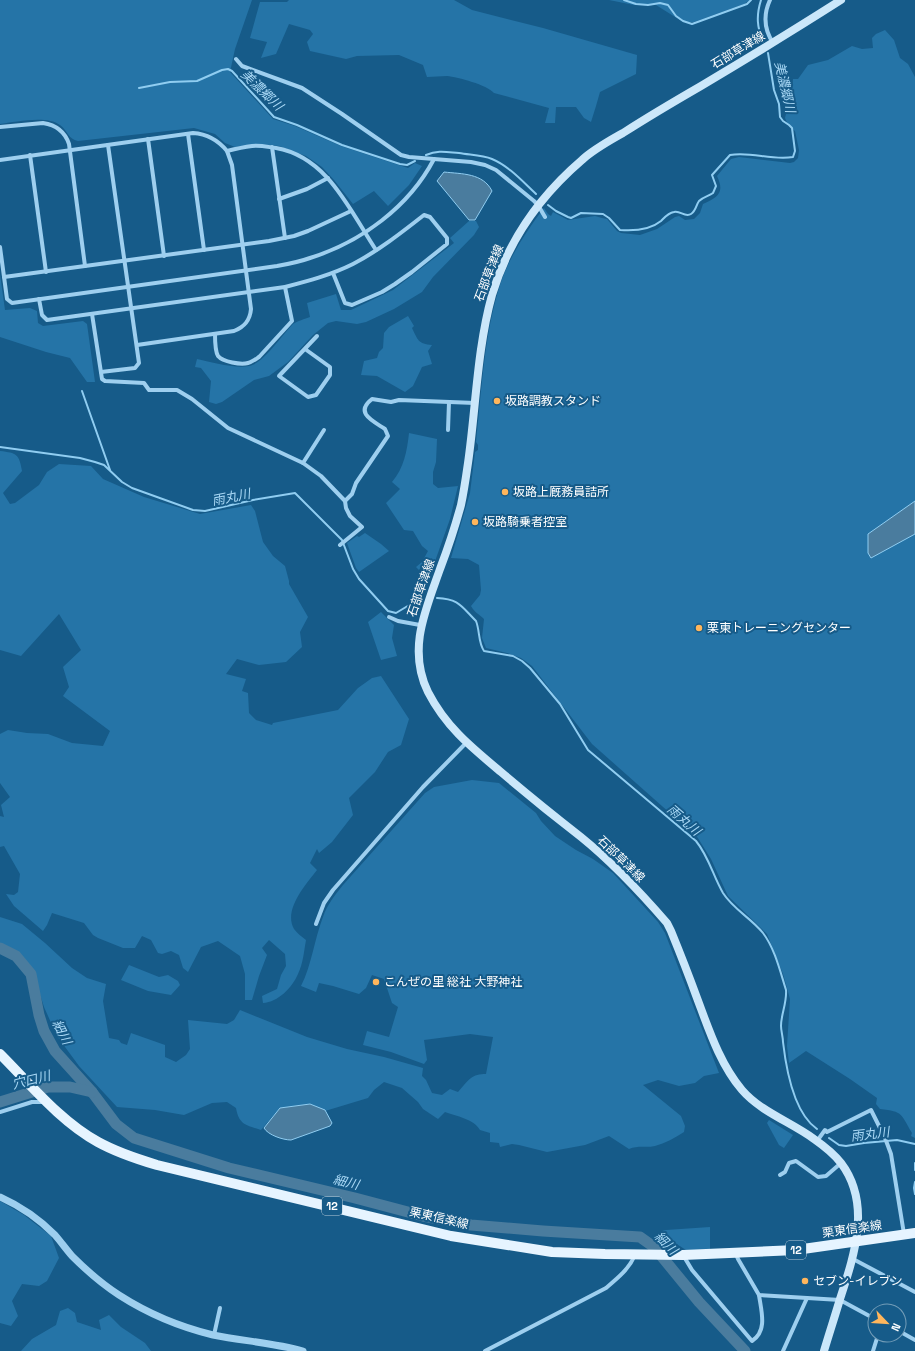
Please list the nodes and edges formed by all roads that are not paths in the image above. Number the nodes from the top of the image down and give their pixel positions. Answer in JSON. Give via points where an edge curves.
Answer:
{"nodes":[{"id":1,"x":770,"y":0,"type":"edge"},
{"id":2,"x":841,"y":0,"type":"edge"},
{"id":3,"x":773,"y":43,"type":"junction"},
{"id":4,"x":236,"y":59,"type":"dead end"},
{"id":5,"x":0,"y":127,"type":"edge"},
{"id":6,"x":188,"y":134,"type":"junction"},
{"id":7,"x":148,"y":139,"type":"junction"},
{"id":8,"x":108,"y":145,"type":"junction"},
{"id":9,"x":272,"y":147,"type":"junction"},
{"id":10,"x":69,"y":150,"type":"junction"},
{"id":11,"x":227,"y":151,"type":"junction"},
{"id":12,"x":30,"y":155,"type":"junction"},
{"id":13,"x":0,"y":160,"type":"edge"},
{"id":14,"x":434,"y":160,"type":"junction"},
{"id":15,"x":328,"y":178,"type":"junction"},
{"id":16,"x":279,"y":199,"type":"junction"},
{"id":17,"x":538,"y":205,"type":"junction"},
{"id":18,"x":351,"y":211,"type":"junction"},
{"id":19,"x":545,"y":217,"type":"dead end"},
{"id":20,"x":364,"y":233,"type":"junction"},
{"id":21,"x":284,"y":238,"type":"junction"},
{"id":22,"x":242,"y":244,"type":"junction"},
{"id":23,"x":0,"y":247,"type":"edge"},
{"id":24,"x":204,"y":250,"type":"junction"},
{"id":25,"x":376,"y":250,"type":"junction"},
{"id":26,"x":164,"y":256,"type":"junction"},
{"id":27,"x":125,"y":261,"type":"junction"},
{"id":28,"x":85,"y":266,"type":"junction"},
{"id":29,"x":246,"y":271,"type":"junction"},
{"id":30,"x":46,"y":272,"type":"junction"},
{"id":31,"x":334,"y":272,"type":"junction"},
{"id":32,"x":4,"y":277,"type":"junction"},
{"id":33,"x":128,"y":287,"type":"junction"},
{"id":34,"x":285,"y":287,"type":"junction"},
{"id":35,"x":249,"y":292,"type":"junction"},
{"id":36,"x":39,"y":299,"type":"junction"},
{"id":37,"x":131,"y":308,"type":"junction"},
{"id":38,"x":92,"y":314,"type":"junction"},
{"id":39,"x":214,"y":334,"type":"junction"},
{"id":40,"x":316,"y":336,"type":"dead end"},
{"id":41,"x":137,"y":345,"type":"junction"},
{"id":42,"x":305,"y":350,"type":"junction"},
{"id":43,"x":101,"y":372,"type":"junction"},
{"id":44,"x":449,"y":402,"type":"junction"},
{"id":45,"x":476,"y":403,"type":"junction"},
{"id":46,"x":324,"y":430,"type":"dead end"},
{"id":47,"x":448,"y":430,"type":"dead end"},
{"id":48,"x":303,"y":463,"type":"junction"},
{"id":49,"x":345,"y":501,"type":"junction"},
{"id":50,"x":342,"y":543,"type":"dead end"},
{"id":51,"x":389,"y":617,"type":"dead end"},
{"id":52,"x":420,"y":625,"type":"junction"},
{"id":53,"x":466,"y":743,"type":"junction"},
{"id":54,"x":316,"y":924,"type":"dead end"},
{"id":55,"x":0,"y":1054,"type":"edge"},
{"id":56,"x":45,"y":1099,"type":"junction"},
{"id":57,"x":0,"y":1112,"type":"edge"},
{"id":58,"x":817,"y":1141,"type":"junction"},
{"id":59,"x":841,"y":1163,"type":"junction"},
{"id":60,"x":780,"y":1175,"type":"dead end"},
{"id":61,"x":0,"y":1197,"type":"edge"},
{"id":62,"x":915,"y":1233,"type":"edge"},
{"id":63,"x":905,"y":1235,"type":"junction"},
{"id":64,"x":856,"y":1242,"type":"junction"},
{"id":65,"x":736,"y":1253,"type":"junction"},
{"id":66,"x":639,"y":1255,"type":"junction"},
{"id":67,"x":680,"y":1255,"type":"junction"},
{"id":68,"x":853,"y":1259,"type":"junction"},
{"id":69,"x":915,"y":1292,"type":"edge"},
{"id":70,"x":759,"y":1294,"type":"junction"},
{"id":71,"x":807,"y":1298,"type":"junction"},
{"id":72,"x":840,"y":1300,"type":"junction"},
{"id":73,"x":220,"y":1308,"type":"dead end"},
{"id":74,"x":867,"y":1315,"type":"edge"},
{"id":75,"x":214,"y":1335,"type":"junction"},
{"id":76,"x":303,"y":1351,"type":"edge"},
{"id":77,"x":485,"y":1351,"type":"edge"},
{"id":78,"x":784,"y":1351,"type":"edge"},
{"id":79,"x":824,"y":1351,"type":"edge"}],
"edges":[{"from":1,"to":3,"type":"street","via":[[766,8],[765,23]]},
{"from":2,"to":3,"type":"main road","name":"石部草津線"},
{"from":3,"to":17,"type":"main road","name":"石部草津線","via":[[584,158]]},
{"from":4,"to":14,"type":"street","via":[[242,66],[302,88],[401,155]]},
{"from":5,"to":10,"type":"street","via":[[49,124],[64,134]]},
{"from":6,"to":7,"type":"street"},
{"from":6,"to":11,"type":"street","via":[[202,133],[214,138]]},
{"from":6,"to":24,"type":"street"},
{"from":7,"to":8,"type":"street"},
{"from":7,"to":26,"type":"street"},
{"from":8,"to":10,"type":"street"},
{"from":8,"to":27,"type":"street"},
{"from":9,"to":11,"type":"street","via":[[252,146]]},
{"from":9,"to":15,"type":"street","via":[[302,157]]},
{"from":9,"to":16,"type":"street"},
{"from":10,"to":12,"type":"street"},
{"from":10,"to":28,"type":"street"},
{"from":11,"to":22,"type":"street","via":[[232,165]]},
{"from":12,"to":13,"type":"street"},
{"from":12,"to":30,"type":"street"},
{"from":14,"to":17,"type":"street","via":[[485,165],[496,170]]},
{"from":14,"to":20,"type":"street","via":[[425,177],[410,195]]},
{"from":15,"to":16,"type":"street"},
{"from":15,"to":18,"type":"street"},
{"from":16,"to":21,"type":"street"},
{"from":17,"to":19,"type":"street"},
{"from":17,"to":45,"type":"main road","name":"石部草津線","via":[[507,255],[493,292],[484,331]]},
{"from":18,"to":20,"type":"street"},
{"from":18,"to":21,"type":"street","via":[[308,231]]},
{"from":20,"to":25,"type":"street"},
{"from":20,"to":29,"type":"street","via":[[343,245],[310,258]]},
{"from":21,"to":22,"type":"street"},
{"from":22,"to":24,"type":"street"},
{"from":22,"to":29,"type":"street"},
{"from":23,"to":32,"type":"street"},
{"from":24,"to":26,"type":"street"},
{"from":25,"to":31,"type":"street","via":[[352,265]]},
{"from":25,"to":31,"type":"street","via":[[424,215],[430,217],[447,238],[447,244],[412,272],[382,292],[352,305],[345,303]]},
{"from":26,"to":27,"type":"street"},
{"from":27,"to":28,"type":"street"},
{"from":27,"to":33,"type":"street"},
{"from":28,"to":30,"type":"street"},
{"from":29,"to":33,"type":"street"},
{"from":29,"to":35,"type":"street"},
{"from":30,"to":32,"type":"street"},
{"from":31,"to":34,"type":"street"},
{"from":32,"to":36,"type":"street","via":[[7,299],[12,303]]},
{"from":33,"to":36,"type":"street"},
{"from":33,"to":37,"type":"street"},
{"from":34,"to":35,"type":"street"},
{"from":34,"to":39,"type":"street","via":[[292,322],[253,361],[240,364],[222,359],[217,354]]},
{"from":35,"to":37,"type":"street"},
{"from":35,"to":39,"type":"street","via":[[251,315],[245,325],[234,331]]},
{"from":36,"to":38,"type":"street","via":[[42,315],[47,320]]},
{"from":37,"to":38,"type":"street"},
{"from":37,"to":41,"type":"street"},
{"from":38,"to":43,"type":"street"},
{"from":39,"to":41,"type":"street"},
{"from":40,"to":42,"type":"street"},
{"from":41,"to":43,"type":"street","via":[[139,363],[135,368]]},
{"from":42,"to":42,"type":"street","via":[[280,376],[308,397],[316,395],[330,375],[330,367]]},
{"from":43,"to":48,"type":"street","via":[[105,381],[144,384],[149,390],[177,390],[228,428]]},
{"from":44,"to":45,"type":"street"},
{"from":44,"to":47,"type":"street"},
{"from":44,"to":49,"type":"street","via":[[391,402],[372,399],[366,404],[367,418],[385,429],[388,436]]},
{"from":45,"to":52,"type":"main road","name":"石部草津線","via":[[463,495],[454,531]]},
{"from":46,"to":48,"type":"street"},
{"from":48,"to":49,"type":"street","via":[[321,476]]},
{"from":49,"to":50,"type":"street","via":[[350,516],[362,527]]},
{"from":51,"to":52,"type":"street"},
{"from":52,"to":53,"type":"main road","name":"石部草津線","via":[[419,654],[426,688],[439,711]]},
{"from":53,"to":54,"type":"street","via":[[352,867],[324,903]]},
{"from":53,"to":58,"type":"main road","name":"石部草津線","via":[[610,863],[657,912],[671,931],[710,1031],[734,1080],[750,1098],[767,1111]]},
{"from":55,"to":56,"type":"main road","name":"栗東信楽線","number":"12"},
{"from":56,"to":57,"type":"street"},
{"from":56,"to":66,"type":"main road","name":"栗東信楽線","number":"12","via":[[74,1126],[96,1141],[157,1165],[451,1236],[552,1252]]},
{"from":58,"to":59,"type":"main road","name":"石部草津線"},
{"from":58,"to":63,"type":"street","via":[[824,1130],[827,1132],[871,1110],[888,1144]]},
{"from":59,"to":60,"type":"street","via":[[826,1176],[818,1177],[796,1161],[789,1163],[785,1172]]},
{"from":59,"to":64,"type":"main road","name":"石部草津線","via":[[850,1178],[859,1212]]},
{"from":61,"to":75,"type":"street","via":[[43,1224],[71,1255],[135,1305],[185,1328]]},
{"from":62,"to":63,"type":"main road","name":"栗東信楽線","number":"12"},
{"from":63,"to":64,"type":"main road","name":"栗東信楽線","number":"12"},
{"from":64,"to":65,"type":"main road","name":"栗東信楽線","number":"12","via":[[796,1250]]},
{"from":64,"to":68,"type":"main road","name":"石部草津線"},
{"from":65,"to":67,"type":"main road","name":"栗東信楽線","number":"12"},
{"from":65,"to":70,"type":"street"},
{"from":66,"to":67,"type":"main road","name":"栗東信楽線","number":"12"},
{"from":66,"to":77,"type":"street","via":[[618,1279],[606,1288]]},
{"from":67,"to":70,"type":"street","via":[[752,1341],[760,1334],[763,1325]]},
{"from":68,"to":69,"type":"street"},
{"from":68,"to":72,"type":"main road","name":"石部草津線"},
{"from":70,"to":71,"type":"street"},
{"from":71,"to":72,"type":"street"},
{"from":71,"to":78,"type":"street"},
{"from":72,"to":74,"type":"street"},
{"from":72,"to":79,"type":"main road","name":"石部草津線"},
{"from":73,"to":75,"type":"street"},
{"from":75,"to":76,"type":"street"}]}
